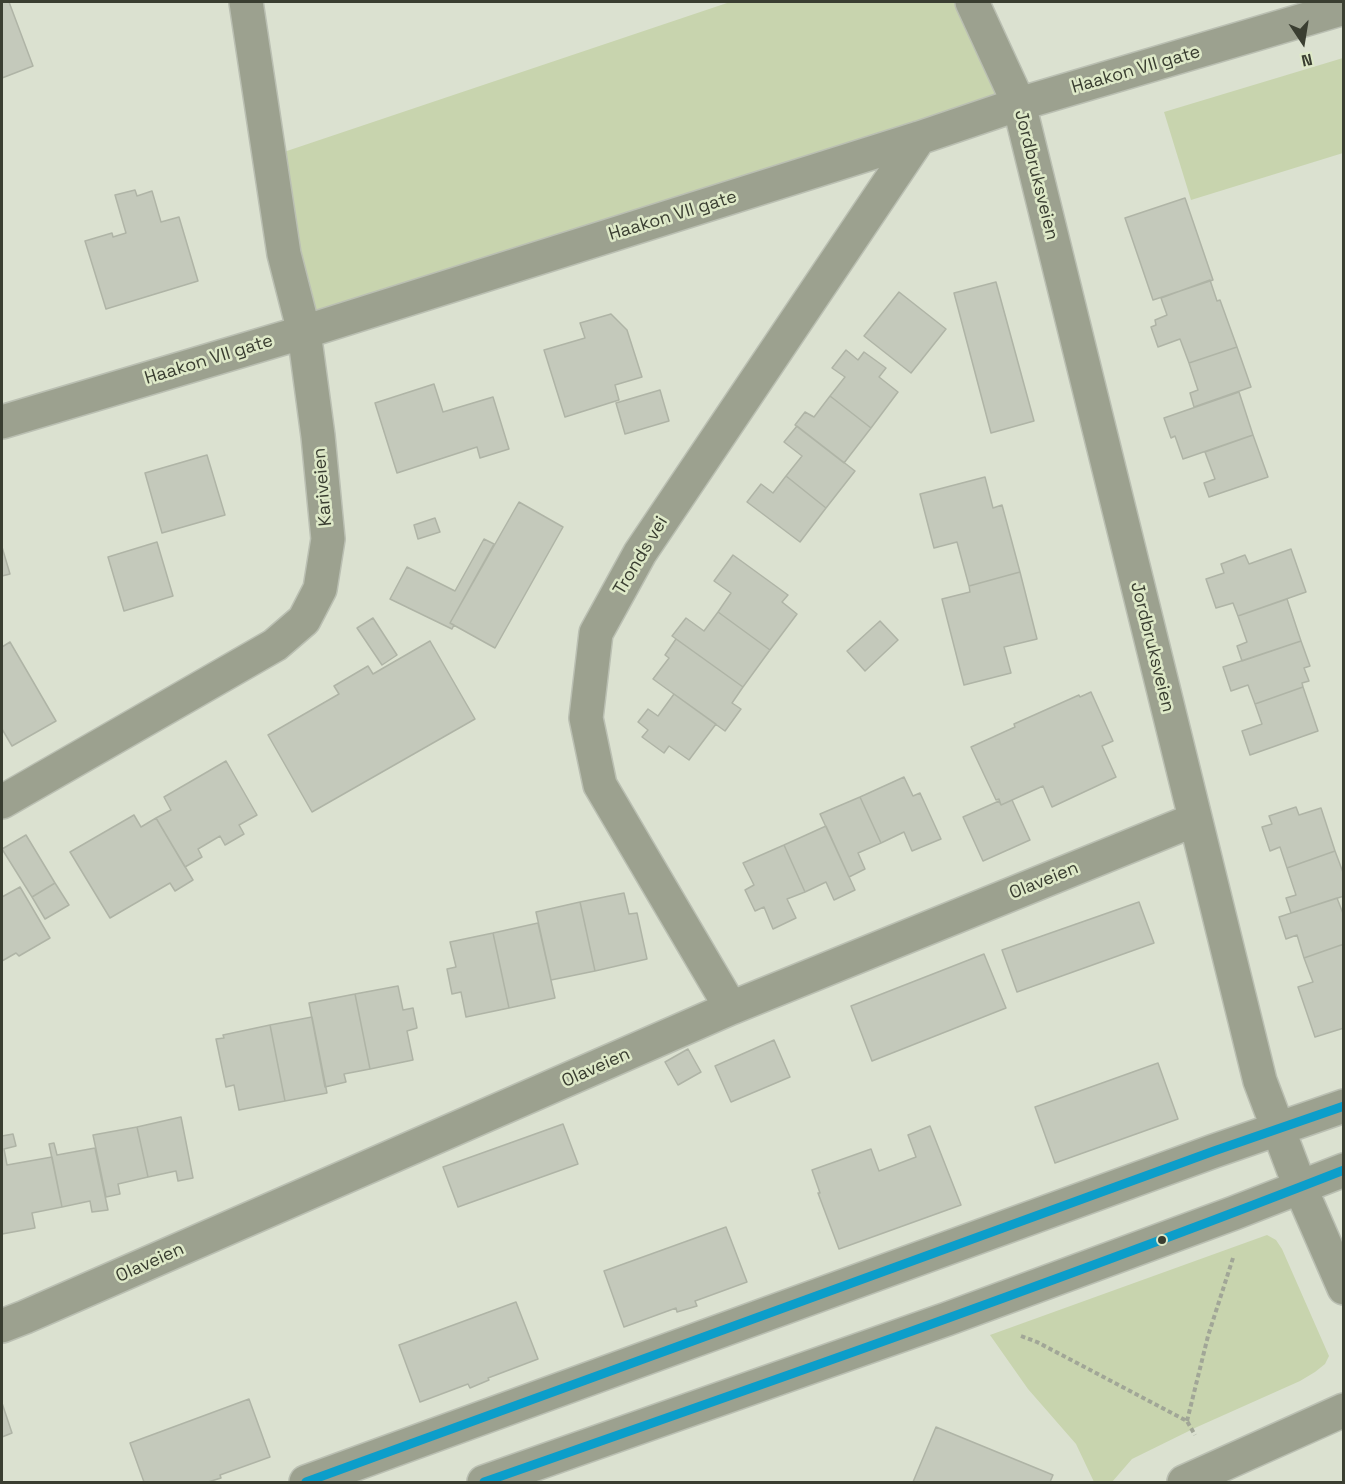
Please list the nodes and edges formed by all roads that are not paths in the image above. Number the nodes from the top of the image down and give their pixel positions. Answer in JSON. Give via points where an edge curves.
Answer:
{"nodes":[{"id":1,"x":246,"y":2,"type":"edge"},
{"id":2,"x":972,"y":2,"type":"edge"},
{"id":3,"x":1344,"y":8,"type":"edge"},
{"id":4,"x":1019,"y":104,"type":"junction"},
{"id":5,"x":919,"y":138,"type":"junction"},
{"id":6,"x":304,"y":332,"type":"junction"},
{"id":7,"x":2,"y":422,"type":"edge"},
{"id":8,"x":2,"y":802,"type":"edge"},
{"id":9,"x":1194,"y":820,"type":"junction"},
{"id":10,"x":731,"y":1008,"type":"junction"},
{"id":11,"x":1344,"y":1106,"type":"edge"},
{"id":12,"x":1277,"y":1129,"type":"junction"},
{"id":13,"x":1344,"y":1170,"type":"edge"},
{"id":14,"x":1300,"y":1187,"type":"junction"},
{"id":15,"x":1344,"y":1288,"type":"edge"},
{"id":16,"x":2,"y":1326,"type":"edge"},
{"id":17,"x":1344,"y":1410,"type":"edge"},
{"id":18,"x":306,"y":1482,"type":"edge"},
{"id":19,"x":484,"y":1482,"type":"edge"},
{"id":20,"x":1184,"y":1482,"type":"edge"}],
"edges":[{"from":1,"to":6,"type":"street","name":"Kariveien","via":[[285,254]]},
{"from":2,"to":4,"type":"street","name":"Jordbruksveien"},
{"from":3,"to":4,"type":"street","name":"Haakon VII gate"},
{"from":4,"to":5,"type":"street","name":"Haakon VII gate"},
{"from":4,"to":9,"type":"street","name":"Jordbruksveien"},
{"from":5,"to":6,"type":"street","name":"Haakon VII gate"},
{"from":5,"to":10,"type":"street","name":"Tronds vei","via":[[640,553],[596,633],[586,718],[600,785]]},
{"from":6,"to":7,"type":"street","name":"Haakon VII gate"},
{"from":6,"to":8,"type":"street","name":"Kariveien","via":[[328,539],[320,589],[304,620],[275,645]]},
{"from":9,"to":10,"type":"street","name":"Olaveien"},
{"from":9,"to":12,"type":"street","name":"Jordbruksveien","via":[[1260,1082]]},
{"from":10,"to":16,"type":"street","name":"Olaveien"},
{"from":11,"to":12,"type":"street"},
{"from":12,"to":14,"type":"street","name":"Jordbruksveien"},
{"from":12,"to":18,"type":"street"},
{"from":13,"to":14,"type":"street"},
{"from":14,"to":15,"type":"street","name":"Jordbruksveien"},
{"from":14,"to":19,"type":"street","via":[[946,1319]]},
{"from":17,"to":20,"type":"street"}]}
